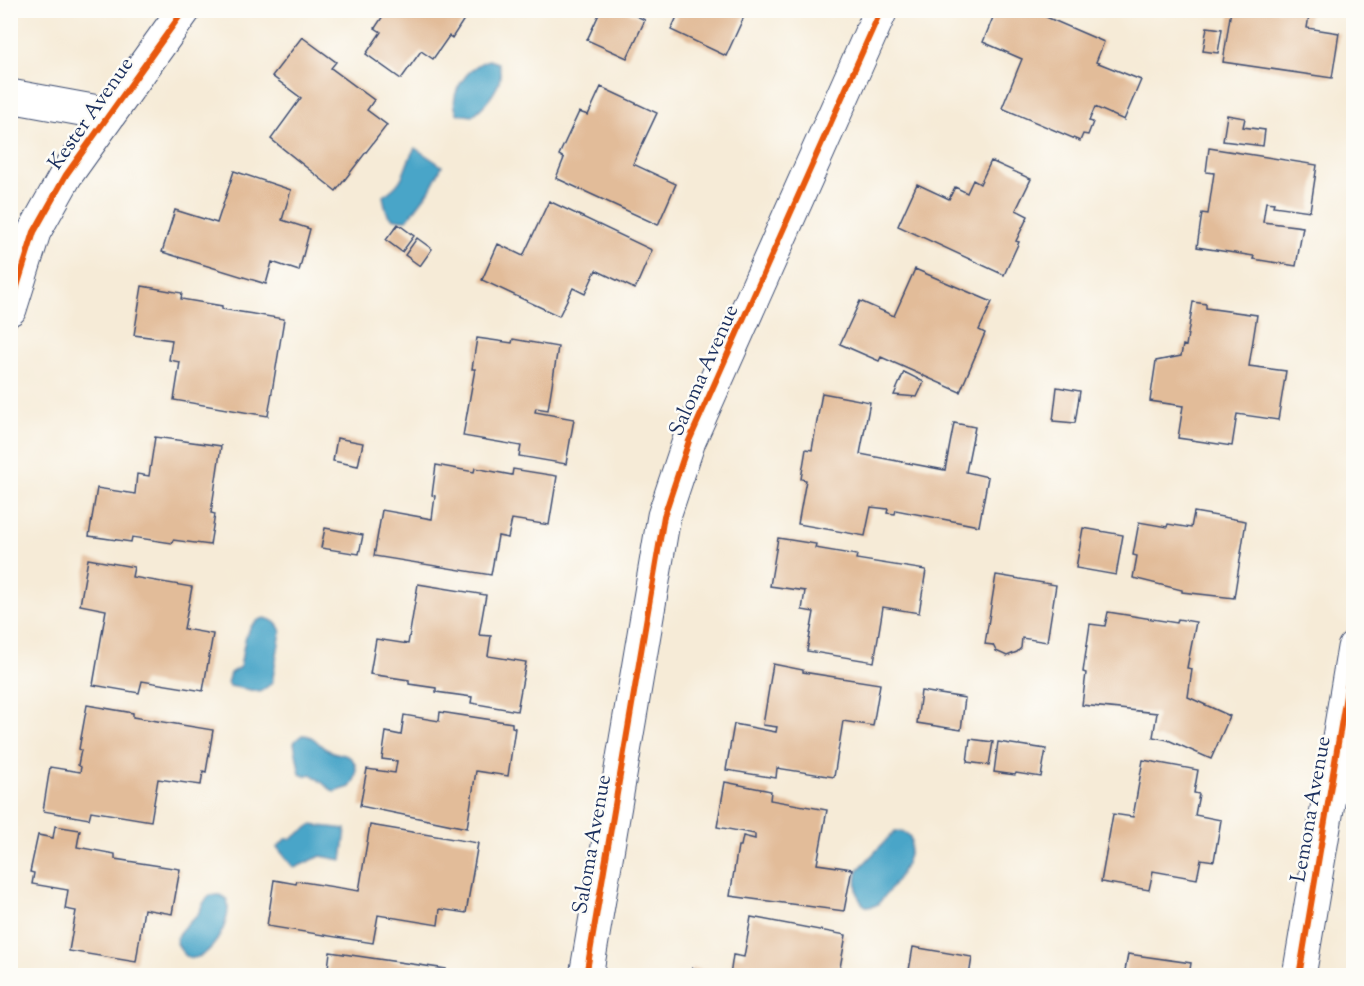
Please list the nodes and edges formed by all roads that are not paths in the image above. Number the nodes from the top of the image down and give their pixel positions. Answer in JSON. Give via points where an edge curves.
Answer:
{"nodes":[{"id":1,"x":184,"y":10,"type":"edge"},
{"id":2,"x":881,"y":10,"type":"edge"},
{"id":3,"x":10,"y":96,"type":"edge"},
{"id":4,"x":109,"y":114,"type":"junction"},
{"id":5,"x":10,"y":309,"type":"edge"},
{"id":6,"x":1353,"y":648,"type":"edge"},
{"id":7,"x":1346,"y":741,"type":"edge"},
{"id":8,"x":585,"y":975,"type":"edge"},
{"id":9,"x":1299,"y":975,"type":"edge"}],
"edges":[{"from":1,"to":4,"type":"street","name":"Kester Avenue"},
{"from":2,"to":8,"type":"street","name":"Saloma Avenue","via":[[689,441],[664,516]]},
{"from":3,"to":4,"type":"street"},
{"from":4,"to":5,"type":"street","name":"Kester Avenue","via":[[66,175],[34,232]]},
{"from":6,"to":7,"type":"street","name":"Lemona Avenue"},
{"from":7,"to":9,"type":"street","name":"Lemona Avenue"}]}
